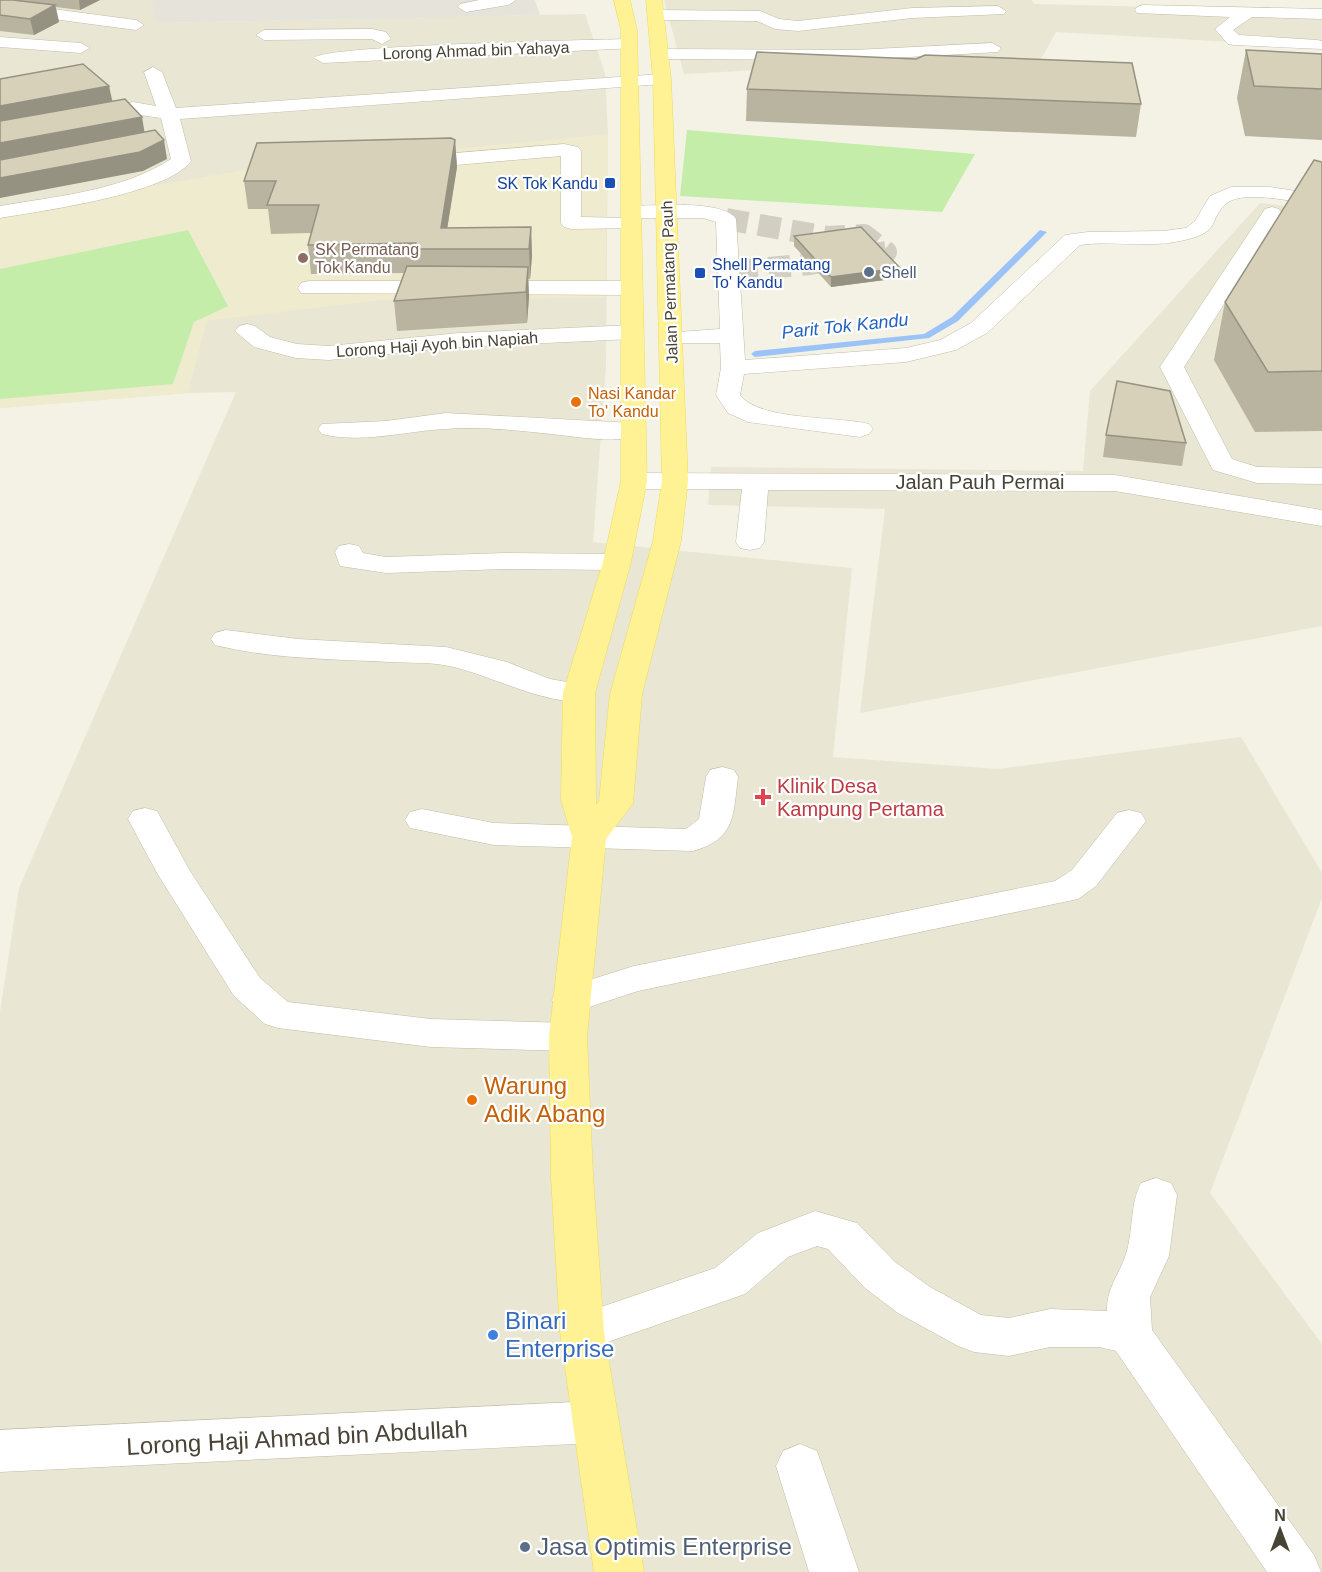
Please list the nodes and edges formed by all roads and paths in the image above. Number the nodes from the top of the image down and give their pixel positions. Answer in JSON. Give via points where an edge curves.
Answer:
{"nodes":[{"id":1,"x":508,"y":0,"type":"edge"},
{"id":2,"x":622,"y":0,"type":"edge"},
{"id":3,"x":129,"y":3,"type":"dead end"},
{"id":4,"x":0,"y":7,"type":"edge"},
{"id":5,"x":466,"y":7,"type":"dead end"},
{"id":6,"x":655,"y":7,"type":"edge"},
{"id":7,"x":1143,"y":10,"type":"dead end"},
{"id":8,"x":998,"y":11,"type":"dead end"},
{"id":9,"x":1251,"y":11,"type":"junction"},
{"id":10,"x":1322,"y":14,"type":"edge"},
{"id":11,"x":264,"y":35,"type":"dead end"},
{"id":12,"x":0,"y":42,"type":"edge"},
{"id":13,"x":629,"y":44,"type":"junction"},
{"id":14,"x":1317,"y":45,"type":"dead end"},
{"id":15,"x":81,"y":48,"type":"dead end"},
{"id":16,"x":992,"y":48,"type":"dead end"},
{"id":17,"x":660,"y":54,"type":"junction"},
{"id":18,"x":323,"y":58,"type":"dead end"},
{"id":19,"x":378,"y":59,"type":"junction"},
{"id":20,"x":153,"y":72,"type":"dead end"},
{"id":21,"x":662,"y":79,"type":"junction"},
{"id":22,"x":629,"y":81,"type":"junction"},
{"id":23,"x":169,"y":114,"type":"junction"},
{"id":24,"x":0,"y":132,"type":"edge"},
{"id":25,"x":177,"y":137,"type":"junction"},
{"id":26,"x":155,"y":141,"type":"edge"},
{"id":27,"x":456,"y":159,"type":"edge"},
{"id":28,"x":1322,"y":201,"type":"edge"},
{"id":29,"x":0,"y":212,"type":"edge"},
{"id":30,"x":667,"y":212,"type":"junction"},
{"id":31,"x":1272,"y":213,"type":"dead end"},
{"id":32,"x":630,"y":218,"type":"junction"},
{"id":33,"x":309,"y":288,"type":"dead end"},
{"id":34,"x":632,"y":288,"type":"junction"},
{"id":35,"x":247,"y":331,"type":"dead end"},
{"id":36,"x":632,"y":332,"type":"junction"},
{"id":37,"x":731,"y":336,"type":"junction"},
{"id":38,"x":671,"y":338,"type":"junction"},
{"id":39,"x":733,"y":368,"type":"junction"},
{"id":40,"x":331,"y":429,"type":"dead end"},
{"id":41,"x":860,"y":429,"type":"dead end"},
{"id":42,"x":633,"y":431,"type":"junction"},
{"id":43,"x":1322,"y":476,"type":"edge"},
{"id":44,"x":634,"y":481,"type":"junction"},
{"id":45,"x":675,"y":481,"type":"junction"},
{"id":46,"x":756,"y":482,"type":"junction"},
{"id":47,"x":1322,"y":518,"type":"edge"},
{"id":48,"x":750,"y":542,"type":"dead end"},
{"id":49,"x":349,"y":552,"type":"dead end"},
{"id":50,"x":617,"y":562,"type":"junction"},
{"id":51,"x":226,"y":639,"type":"dead end"},
{"id":52,"x":579,"y":693,"type":"junction"},
{"id":53,"x":722,"y":777,"type":"dead end"},
{"id":54,"x":145,"y":819,"type":"dead end"},
{"id":55,"x":422,"y":820,"type":"dead end"},
{"id":56,"x":1129,"y":821,"type":"dead end"},
{"id":57,"x":589,"y":837,"type":"junction"},
{"id":58,"x":569,"y":1019,"type":"junction"},
{"id":59,"x":1156,"y":1195,"type":"dead end"},
{"id":60,"x":582,"y":1332,"type":"junction"},
{"id":61,"x":1130,"y":1335,"type":"junction"},
{"id":62,"x":595,"y":1422,"type":"junction"},
{"id":63,"x":0,"y":1451,"type":"edge"},
{"id":64,"x":800,"y":1466,"type":"dead end"},
{"id":65,"x":620,"y":1572,"type":"edge"},
{"id":66,"x":834,"y":1572,"type":"edge"},
{"id":67,"x":1296,"y":1572,"type":"edge"}],
"edges":[{"from":1,"to":5,"type":"street"},
{"from":2,"to":13,"type":"main road","name":"Jalan Permatang Pauh"},
{"from":3,"to":4,"type":"street","via":[[138,32]]},
{"from":6,"to":8,"type":"street","via":[[760,16],[775,24],[798,26],[912,13]]},
{"from":6,"to":17,"type":"main road","name":"Jalan Permatang Pauh"},
{"from":7,"to":9,"type":"street"},
{"from":9,"to":10,"type":"street"},
{"from":9,"to":14,"type":"street","via":[[1223,29],[1234,40]]},
{"from":11,"to":19,"type":"street","via":[[372,34],[382,39]]},
{"from":12,"to":15,"type":"street"},
{"from":13,"to":19,"type":"street","name":"Lorong Ahmad bin Yahaya"},
{"from":13,"to":22,"type":"main road","name":"Jalan Permatang Pauh"},
{"from":16,"to":17,"type":"street","via":[[855,55]]},
{"from":17,"to":21,"type":"main road","name":"Jalan Permatang Pauh"},
{"from":18,"to":19,"type":"street","name":"Lorong Ahmad bin Yahaya"},
{"from":20,"to":23,"type":"street"},
{"from":21,"to":22,"type":"street"},
{"from":21,"to":30,"type":"main road","name":"Jalan Permatang Pauh"},
{"from":22,"to":23,"type":"street"},
{"from":22,"to":32,"type":"main road","name":"Jalan Permatang Pauh"},
{"from":23,"to":24,"type":"street","via":[[133,108]]},
{"from":23,"to":25,"type":"street"},
{"from":25,"to":26,"type":"street"},
{"from":25,"to":29,"type":"street","via":[[181,161],[140,182]]},
{"from":27,"to":32,"type":"street","via":[[571,152],[571,223]]},
{"from":28,"to":39,"type":"street","via":[[1272,193],[1236,193],[1221,198],[1195,232],[1169,237],[1073,240],[979,328],[948,345],[906,355]]},
{"from":30,"to":32,"type":"street"},
{"from":30,"to":37,"type":"street","via":[[705,212],[726,219]]},
{"from":30,"to":38,"type":"main road","name":"Jalan Permatang Pauh"},
{"from":31,"to":43,"type":"street","via":[[1172,367],[1222,464],[1233,471],[1248,473]]},
{"from":32,"to":34,"type":"main road","name":"Jalan Permatang Pauh"},
{"from":33,"to":34,"type":"street","via":[[584,279]]},
{"from":34,"to":36,"type":"main road","name":"Jalan Permatang Pauh"},
{"from":35,"to":36,"type":"street","name":"Lorong Haji Ayoh bin Napiah","via":[[262,342],[296,351],[329,353],[459,340]]},
{"from":36,"to":42,"type":"main road","name":"Jalan Permatang Pauh"},
{"from":37,"to":38,"type":"street"},
{"from":37,"to":39,"type":"street"},
{"from":38,"to":45,"type":"main road","name":"Jalan Permatang Pauh"},
{"from":39,"to":41,"type":"street","via":[[728,395],[737,408],[757,417]]},
{"from":40,"to":42,"type":"street","via":[[386,429],[446,421]]},
{"from":42,"to":44,"type":"main road","name":"Jalan Permatang Pauh"},
{"from":44,"to":45,"type":"street","name":"Jalan Pauh Permai"},
{"from":44,"to":50,"type":"main road","name":"Jalan Permatang Pauh"},
{"from":45,"to":46,"type":"street","name":"Jalan Pauh Permai"},
{"from":45,"to":57,"type":"main road","name":"Jalan Permatang Pauh","via":[[667,541],[626,694],[616,803]]},
{"from":46,"to":47,"type":"street","name":"Jalan Pauh Permai","via":[[1114,483]]},
{"from":46,"to":48,"type":"street"},
{"from":49,"to":50,"type":"street","via":[[350,560],[386,565]]},
{"from":50,"to":52,"type":"main road","name":"Jalan Permatang Pauh"},
{"from":51,"to":52,"type":"street","via":[[298,648],[446,656],[496,668],[543,687]]},
{"from":52,"to":57,"type":"main road","name":"Jalan Permatang Pauh","via":[[578,800]]},
{"from":53,"to":57,"type":"street","via":[[715,824],[693,840]]},
{"from":54,"to":58,"type":"street","via":[[174,873],[247,987],[278,1014],[431,1033]]},
{"from":55,"to":57,"type":"street","via":[[494,834]]},
{"from":56,"to":58,"type":"street","via":[[1084,878],[1066,891],[634,980]]},
{"from":57,"to":58,"type":"main road","name":"Jalan Permatang Pauh"},
{"from":58,"to":60,"type":"main road","name":"Jalan Permatang Pauh","via":[[572,1176]]},
{"from":59,"to":61,"type":"street","via":[[1146,1256],[1128,1297]]},
{"from":60,"to":61,"type":"street","via":[[730,1281],[773,1245],[815,1228],[842,1235],[880,1275],[914,1300],[974,1333],[1009,1337],[1050,1328],[1099,1328]]},
{"from":60,"to":62,"type":"main road","name":"Jalan Permatang Pauh"},
{"from":61,"to":67,"type":"street"},
{"from":62,"to":63,"type":"street","name":"Lorong Haji Ahmad bin Abdullah"},
{"from":62,"to":65,"type":"main road","name":"Jalan Permatang Pauh"},
{"from":64,"to":66,"type":"street"}]}
